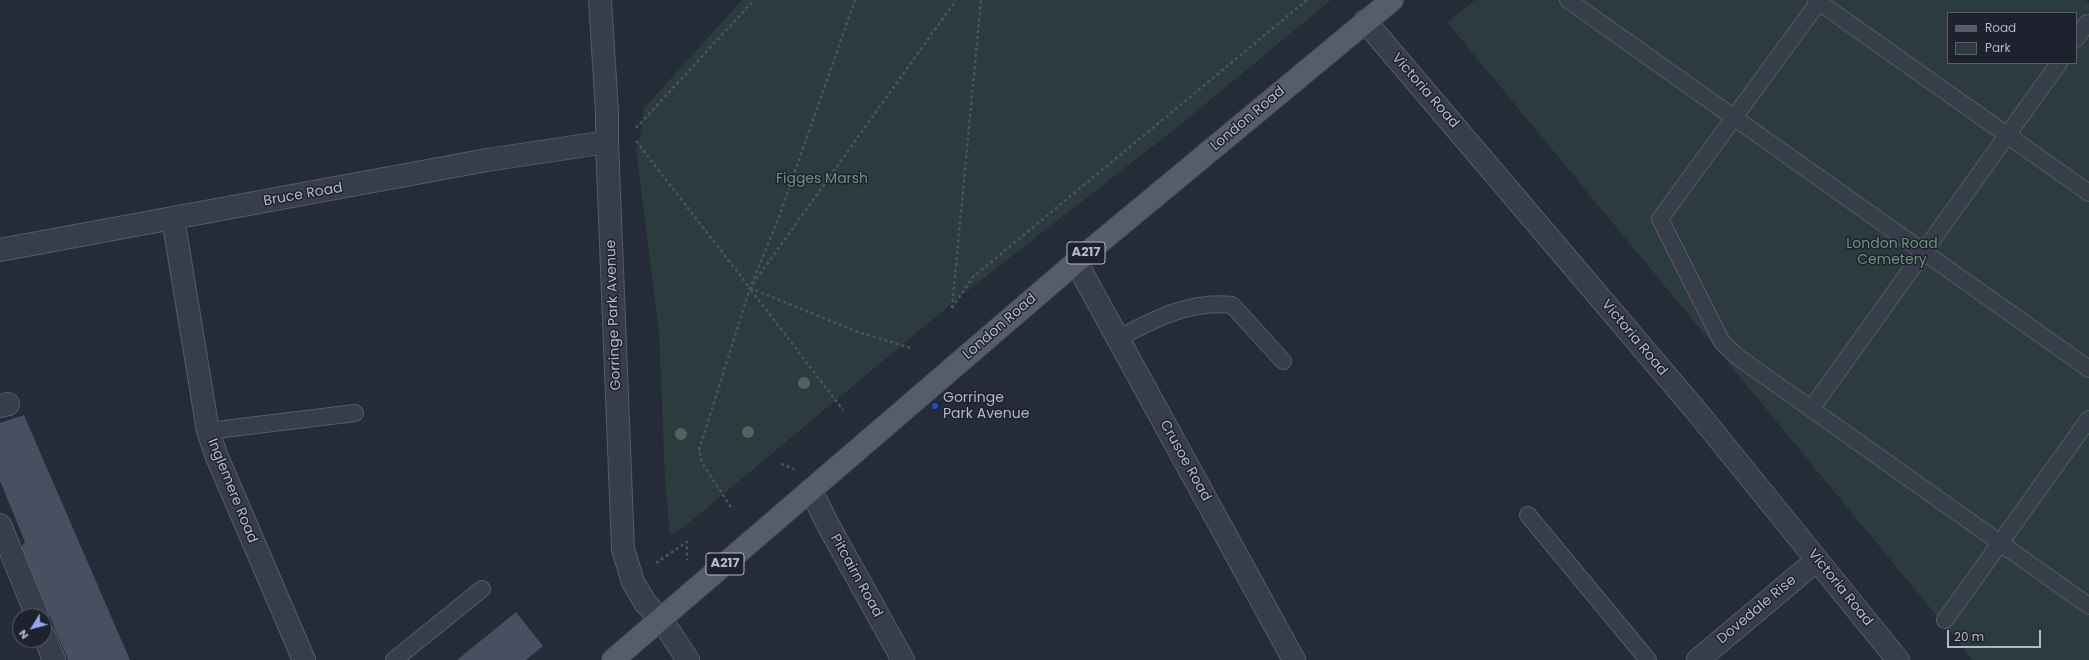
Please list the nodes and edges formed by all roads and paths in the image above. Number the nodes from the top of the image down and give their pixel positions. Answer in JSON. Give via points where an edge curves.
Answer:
{"nodes":[{"id":1,"x":600,"y":0,"type":"edge"},
{"id":2,"x":754,"y":0,"type":"edge"},
{"id":3,"x":855,"y":0,"type":"edge"},
{"id":4,"x":956,"y":0,"type":"edge"},
{"id":5,"x":981,"y":0,"type":"edge"},
{"id":6,"x":1307,"y":0,"type":"edge"},
{"id":7,"x":1392,"y":0,"type":"edge"},
{"id":8,"x":1568,"y":0,"type":"edge"},
{"id":9,"x":1818,"y":1,"type":"edge"},
{"id":10,"x":1365,"y":21,"type":"junction"},
{"id":11,"x":2087,"y":23,"type":"dead end"},
{"id":12,"x":2077,"y":38,"type":"edge"},
{"id":13,"x":2058,"y":64,"type":"edge"},
{"id":14,"x":1736,"y":117,"type":"junction"},
{"id":15,"x":635,"y":129,"type":"dead end"},
{"id":16,"x":2007,"y":135,"type":"junction"},
{"id":17,"x":635,"y":140,"type":"dead end"},
{"id":18,"x":607,"y":142,"type":"junction"},
{"id":19,"x":2089,"y":193,"type":"edge"},
{"id":20,"x":173,"y":218,"type":"junction"},
{"id":21,"x":0,"y":250,"type":"edge"},
{"id":22,"x":1923,"y":250,"type":"junction"},
{"id":23,"x":1076,"y":262,"type":"junction"},
{"id":24,"x":750,"y":288,"type":"junction"},
{"id":25,"x":1119,"y":338,"type":"junction"},
{"id":26,"x":911,"y":348,"type":"dead end"},
{"id":27,"x":1283,"y":361,"type":"dead end"},
{"id":28,"x":2089,"y":370,"type":"edge"},
{"id":29,"x":1811,"y":408,"type":"junction"},
{"id":30,"x":844,"y":410,"type":"dead end"},
{"id":31,"x":355,"y":413,"type":"dead end"},
{"id":32,"x":2089,"y":419,"type":"edge"},
{"id":33,"x":208,"y":431,"type":"junction"},
{"id":34,"x":781,"y":464,"type":"dead end"},
{"id":35,"x":805,"y":482,"type":"junction"},
{"id":36,"x":731,"y":507,"type":"dead end"},
{"id":37,"x":1528,"y":515,"type":"dead end"},
{"id":38,"x":0,"y":525,"type":"edge"},
{"id":39,"x":687,"y":542,"type":"dead end"},
{"id":40,"x":2001,"y":543,"type":"junction"},
{"id":41,"x":1817,"y":560,"type":"junction"},
{"id":42,"x":652,"y":566,"type":"dead end"},
{"id":43,"x":482,"y":589,"type":"dead end"},
{"id":44,"x":2089,"y":606,"type":"edge"},
{"id":45,"x":34,"y":608,"type":"edge"},
{"id":46,"x":661,"y":619,"type":"junction"},
{"id":47,"x":1945,"y":620,"type":"dead end"},
{"id":48,"x":49,"y":648,"type":"edge"},
{"id":49,"x":54,"y":660,"type":"edge"},
{"id":50,"x":304,"y":660,"type":"edge"},
{"id":51,"x":394,"y":660,"type":"edge"},
{"id":52,"x":613,"y":660,"type":"edge"},
{"id":53,"x":688,"y":660,"type":"edge"},
{"id":54,"x":903,"y":660,"type":"edge"},
{"id":55,"x":1294,"y":660,"type":"edge"},
{"id":56,"x":1648,"y":660,"type":"edge"},
{"id":57,"x":1698,"y":660,"type":"edge"},
{"id":58,"x":1898,"y":660,"type":"edge"}],
"edges":[{"from":1,"to":18,"type":"street","name":"Gorringe Park Avenue"},
{"from":2,"to":15,"type":"path"},
{"from":3,"to":24,"type":"path","via":[[778,220]]},
{"from":4,"to":24,"type":"path"},
{"from":5,"to":6,"type":"path","via":[[952,308],[973,277]]},
{"from":7,"to":10,"type":"main road","name":"London Road","number":"A217"},
{"from":8,"to":14,"type":"lane"},
{"from":9,"to":14,"type":"lane"},
{"from":9,"to":16,"type":"lane"},
{"from":10,"to":23,"type":"main road","name":"London Road","number":"A217"},
{"from":10,"to":41,"type":"street","name":"Victoria Road","via":[[1693,407]]},
{"from":11,"to":12,"type":"lane"},
{"from":13,"to":16,"type":"lane"},
{"from":14,"to":22,"type":"lane"},
{"from":14,"to":29,"type":"lane","via":[[1660,219],[1722,342],[1738,357]]},
{"from":16,"to":19,"type":"lane"},
{"from":16,"to":22,"type":"lane"},
{"from":17,"to":24,"type":"path"},
{"from":18,"to":20,"type":"street","name":"Bruce Road","via":[[487,160]]},
{"from":18,"to":46,"type":"street","name":"Gorringe Park Avenue","via":[[623,549],[633,582],[646,604]]},
{"from":20,"to":21,"type":"street","name":"Bruce Road"},
{"from":20,"to":33,"type":"street","name":"Inglemere Road"},
{"from":22,"to":28,"type":"lane"},
{"from":22,"to":29,"type":"lane"},
{"from":23,"to":25,"type":"street","name":"Crusoe Road"},
{"from":23,"to":35,"type":"main road","name":"London Road","number":"A217"},
{"from":24,"to":26,"type":"path","via":[[848,328]]},
{"from":24,"to":30,"type":"path"},
{"from":24,"to":36,"type":"path","via":[[699,450],[702,463]]},
{"from":25,"to":27,"type":"lane","via":[[1170,312],[1215,303],[1232,305]]},
{"from":25,"to":55,"type":"street","name":"Crusoe Road"},
{"from":29,"to":40,"type":"lane"},
{"from":31,"to":33,"type":"lane"},
{"from":32,"to":40,"type":"lane"},
{"from":33,"to":50,"type":"street","name":"Inglemere Road"},
{"from":34,"to":35,"type":"path","via":[[791,467]]},
{"from":35,"to":46,"type":"main road","name":"London Road","number":"A217"},
{"from":35,"to":54,"type":"street","name":"Pitcairn Road"},
{"from":37,"to":56,"type":"lane"},
{"from":38,"to":45,"type":"street"},
{"from":39,"to":42,"type":"path"},
{"from":40,"to":44,"type":"lane"},
{"from":40,"to":47,"type":"lane"},
{"from":41,"to":57,"type":"street","name":"Dovedale Rise"},
{"from":41,"to":58,"type":"street","name":"Victoria Road"},
{"from":43,"to":51,"type":"lane"},
{"from":46,"to":52,"type":"main road","name":"London Road","number":"A217"},
{"from":46,"to":53,"type":"street","name":"Gorringe Park Avenue"},
{"from":48,"to":49,"type":"street"}]}
